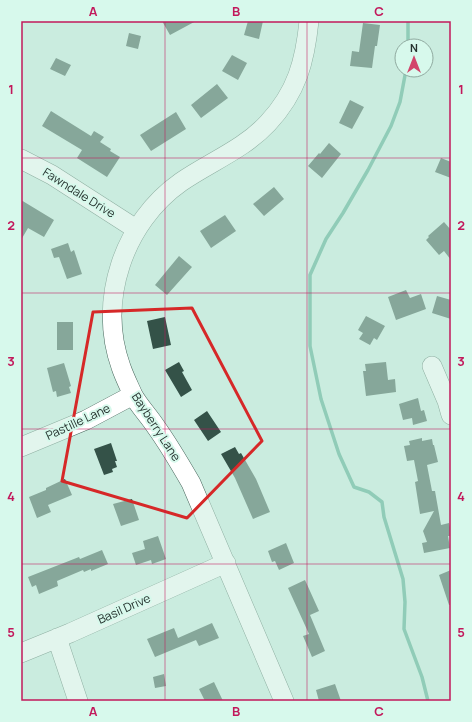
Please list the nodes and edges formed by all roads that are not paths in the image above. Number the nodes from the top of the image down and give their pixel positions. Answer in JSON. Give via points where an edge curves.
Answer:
{"nodes":[{"id":1,"x":309,"y":21,"type":"edge"},
{"id":2,"x":21,"y":160,"type":"edge"},
{"id":3,"x":136,"y":229,"type":"junction"},
{"id":4,"x":432,"y":366,"type":"dead end"},
{"id":5,"x":134,"y":395,"type":"junction"},
{"id":6,"x":451,"y":415,"type":"edge"},
{"id":7,"x":21,"y":448,"type":"edge"},
{"id":8,"x":226,"y":563,"type":"junction"},
{"id":9,"x":57,"y":638,"type":"junction"},
{"id":10,"x":21,"y":653,"type":"edge"},
{"id":11,"x":78,"y":701,"type":"edge"},
{"id":12,"x":284,"y":701,"type":"edge"}],
"edges":[{"from":1,"to":3,"type":"street","name":"Bayberry Lane","via":[[302,67],[294,86],[268,123],[246,143],[170,190]]},
{"from":2,"to":3,"type":"street","name":"Fawndale Drive","via":[[52,175]]},
{"from":3,"to":5,"type":"street","name":"Bayberry Lane","via":[[121,260],[112,310],[114,338],[121,366]]},
{"from":4,"to":6,"type":"street","via":[[448,401]]},
{"from":5,"to":7,"type":"street","name":"Pastille Lane","via":[[86,420]]},
{"from":5,"to":8,"type":"street","name":"Bayberry Lane","via":[[191,483]]},
{"from":8,"to":9,"type":"street","name":"Basil Drive"},
{"from":8,"to":12,"type":"street","name":"Bayberry Lane"},
{"from":9,"to":10,"type":"street","name":"Basil Drive"},
{"from":9,"to":11,"type":"street"}]}
